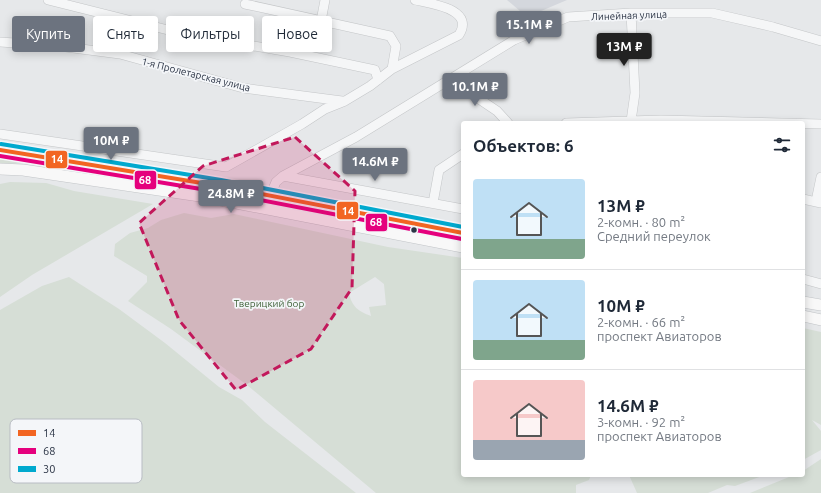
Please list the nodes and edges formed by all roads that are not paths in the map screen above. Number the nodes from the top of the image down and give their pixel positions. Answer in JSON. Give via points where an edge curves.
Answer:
{"nodes":[{"id":1,"x":48,"y":0,"type":"edge"},
{"id":2,"x":325,"y":0,"type":"edge"},
{"id":3,"x":415,"y":0,"type":"edge"},
{"id":4,"x":245,"y":4,"type":"dead end"},
{"id":5,"x":631,"y":13,"type":"junction"},
{"id":6,"x":299,"y":16,"type":"edge"},
{"id":7,"x":322,"y":16,"type":"edge"},
{"id":8,"x":332,"y":23,"type":"edge"},
{"id":9,"x":821,"y":41,"type":"edge"},
{"id":10,"x":0,"y":42,"type":"edge"},
{"id":11,"x":392,"y":69,"type":"junction"},
{"id":12,"x":378,"y":80,"type":"junction"},
{"id":13,"x":451,"y":80,"type":"junction"},
{"id":14,"x":345,"y":102,"type":"junction"},
{"id":15,"x":506,"y":121,"type":"edge"},
{"id":16,"x":631,"y":121,"type":"edge"},
{"id":17,"x":646,"y":121,"type":"edge"},
{"id":18,"x":702,"y":121,"type":"edge"},
{"id":19,"x":805,"y":124,"type":"edge"},
{"id":20,"x":821,"y":124,"type":"edge"},
{"id":21,"x":0,"y":134,"type":"edge"},
{"id":22,"x":0,"y":150,"type":"edge"},
{"id":23,"x":461,"y":155,"type":"edge"},
{"id":24,"x":0,"y":169,"type":"edge"},
{"id":25,"x":283,"y":176,"type":"junction"},
{"id":26,"x":821,"y":177,"type":"edge"},
{"id":27,"x":270,"y":196,"type":"junction"},
{"id":28,"x":805,"y":199,"type":"edge"},
{"id":29,"x":818,"y":202,"type":"edge"},
{"id":30,"x":433,"y":203,"type":"junction"},
{"id":31,"x":461,"y":209,"type":"edge"},
{"id":32,"x":461,"y":233,"type":"edge"},
{"id":33,"x":461,"y":247,"type":"edge"},
{"id":34,"x":805,"y":280,"type":"edge"},
{"id":35,"x":821,"y":284,"type":"edge"},
{"id":36,"x":805,"y":302,"type":"edge"},
{"id":37,"x":821,"y":305,"type":"edge"},
{"id":38,"x":805,"y":316,"type":"edge"},
{"id":39,"x":821,"y":320,"type":"edge"}],
"edges":[{"from":1,"to":12,"type":"street","via":[[188,35],[290,52],[375,70]]},
{"from":2,"to":7,"type":"street"},
{"from":3,"to":11,"type":"street","via":[[451,9],[463,26],[459,35]]},
{"from":4,"to":6,"type":"street"},
{"from":5,"to":9,"type":"street","name":"Линейная улица","via":[[712,13]]},
{"from":5,"to":13,"type":"street","name":"Линейная улица","via":[[568,18],[514,40]]},
{"from":5,"to":16,"type":"street","via":[[635,93]]},
{"from":8,"to":11,"type":"street","via":[[390,36],[396,46]]},
{"from":10,"to":14,"type":"street","name":"1-я Пролетарская улица","via":[[120,54],[244,88]]},
{"from":11,"to":12,"type":"street"},
{"from":12,"to":14,"type":"street"},
{"from":13,"to":15,"type":"street","via":[[498,111]]},
{"from":13,"to":25,"type":"street","name":"Линейная улица","via":[[356,137]]},
{"from":14,"to":21,"type":"street","via":[[325,108],[226,167]]},
{"from":17,"to":18,"type":"street"},
{"from":19,"to":20,"type":"street"},
{"from":22,"to":27,"type":"main road"},
{"from":23,"to":30,"type":"street","via":[[439,170]]},
{"from":24,"to":33,"type":"main road","via":[[23,170],[200,196]]},
{"from":25,"to":27,"type":"street","name":"Линейная улица","via":[[276,182]]},
{"from":25,"to":30,"type":"street"},
{"from":26,"to":29,"type":"street"},
{"from":27,"to":32,"type":"main road"},
{"from":28,"to":29,"type":"street"},
{"from":30,"to":31,"type":"street"},
{"from":34,"to":35,"type":"street"},
{"from":36,"to":37,"type":"main road"},
{"from":38,"to":39,"type":"main road"}]}
